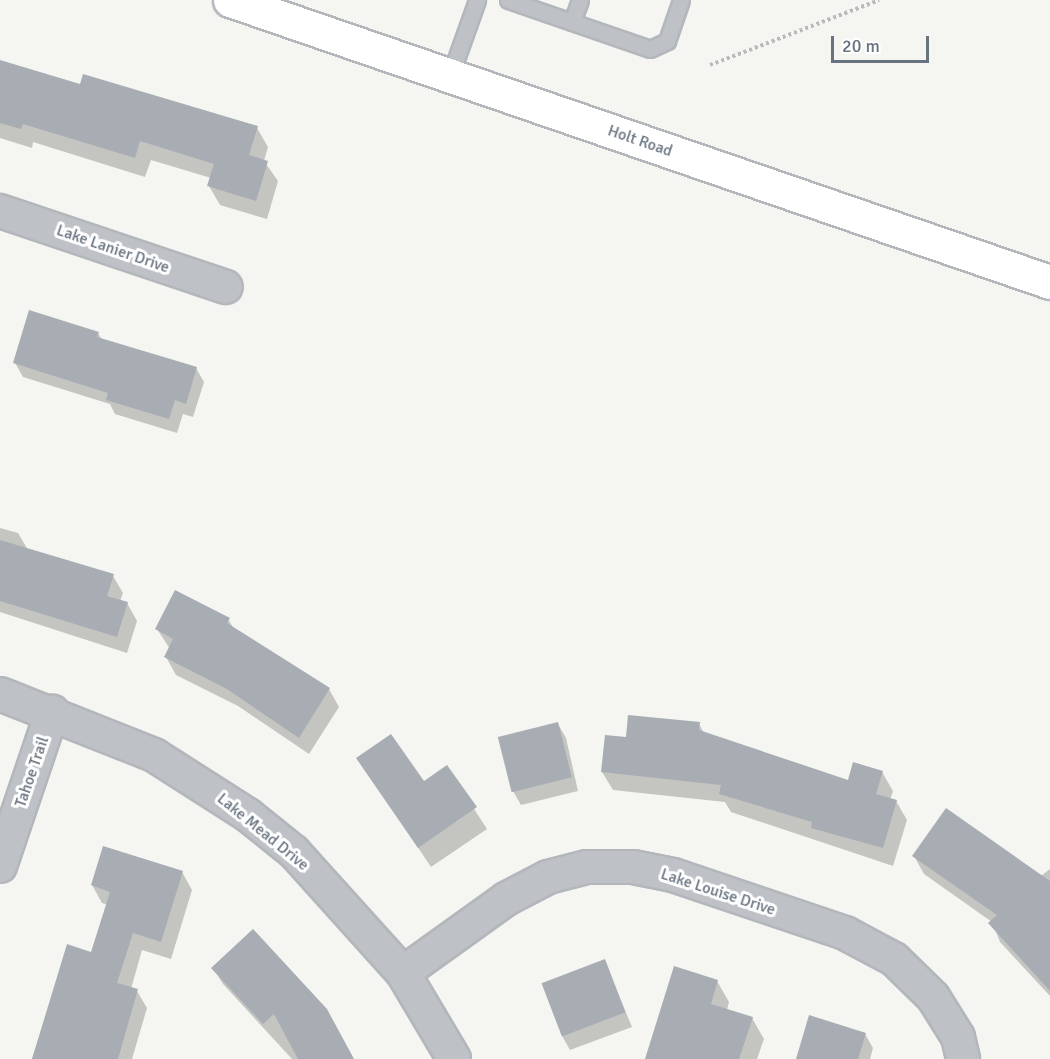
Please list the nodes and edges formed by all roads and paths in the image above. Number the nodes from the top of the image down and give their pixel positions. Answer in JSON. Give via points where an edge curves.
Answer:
{"nodes":[{"id":1,"x":230,"y":0,"type":"edge"},
{"id":2,"x":477,"y":0,"type":"edge"},
{"id":3,"x":508,"y":0,"type":"edge"},
{"id":4,"x":580,"y":0,"type":"edge"},
{"id":5,"x":681,"y":0,"type":"edge"},
{"id":6,"x":879,"y":0,"type":"edge"},
{"id":7,"x":265,"y":6,"type":"edge"},
{"id":8,"x":572,"y":22,"type":"junction"},
{"id":9,"x":710,"y":64,"type":"dead end"},
{"id":10,"x":450,"y":76,"type":"junction"},
{"id":11,"x":0,"y":211,"type":"edge"},
{"id":12,"x":1050,"y":282,"type":"edge"},
{"id":13,"x":226,"y":287,"type":"dead end"},
{"id":14,"x":0,"y":694,"type":"edge"},
{"id":15,"x":52,"y":712,"type":"junction"},
{"id":16,"x":0,"y":866,"type":"edge"},
{"id":17,"x":403,"y":973,"type":"junction"},
{"id":18,"x":454,"y":1059,"type":"edge"},
{"id":19,"x":963,"y":1059,"type":"edge"}],
"edges":[{"from":1,"to":7,"type":"main road","name":"Holt Road"},
{"from":2,"to":10,"type":"lane"},
{"from":3,"to":8,"type":"lane"},
{"from":4,"to":8,"type":"lane"},
{"from":5,"to":8,"type":"lane","via":[[667,41],[650,49]]},
{"from":6,"to":9,"type":"path"},
{"from":7,"to":10,"type":"main road","name":"Holt Road"},
{"from":10,"to":12,"type":"main road","name":"Holt Road"},
{"from":11,"to":13,"type":"street","name":"Lake Lanier Drive"},
{"from":14,"to":15,"type":"street","name":"Lake Mead Drive"},
{"from":15,"to":16,"type":"street","name":"Tahoe Trail"},
{"from":15,"to":17,"type":"street","name":"Lake Mead Drive","via":[[154,755],[248,815],[294,852]]},
{"from":17,"to":18,"type":"street","name":"Lake Mead Drive"},
{"from":17,"to":19,"type":"street","name":"Lake Louise Drive","via":[[506,899],[548,877],[587,867],[633,867],[673,875],[845,933],[894,958],[933,997],[958,1037]]}]}
